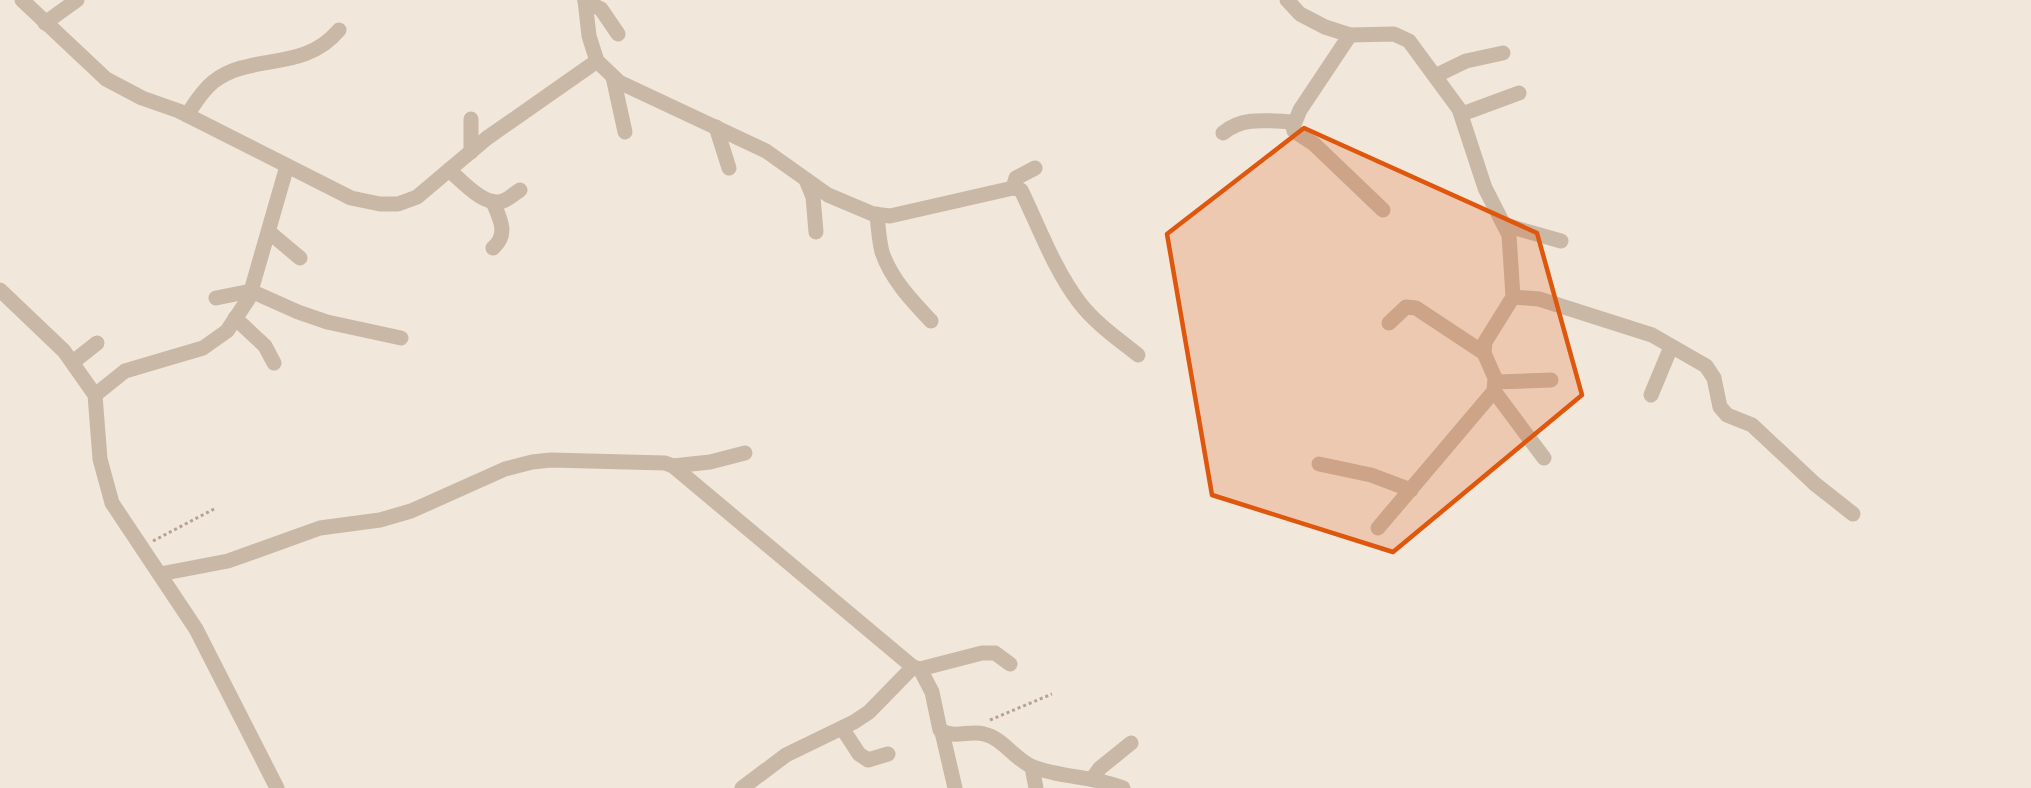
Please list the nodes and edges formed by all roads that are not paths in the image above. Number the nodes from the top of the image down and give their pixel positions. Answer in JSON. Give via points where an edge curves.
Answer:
{"nodes":[{"id":1,"x":22,"y":0,"type":"edge"},
{"id":2,"x":77,"y":0,"type":"edge"},
{"id":3,"x":585,"y":0,"type":"edge"},
{"id":4,"x":1287,"y":0,"type":"edge"},
{"id":5,"x":45,"y":23,"type":"junction"},
{"id":6,"x":339,"y":30,"type":"dead end"},
{"id":7,"x":618,"y":34,"type":"dead end"},
{"id":8,"x":1350,"y":34,"type":"junction"},
{"id":9,"x":1503,"y":53,"type":"dead end"},
{"id":10,"x":597,"y":62,"type":"junction"},
{"id":11,"x":1436,"y":76,"type":"junction"},
{"id":12,"x":614,"y":77,"type":"junction"},
{"id":13,"x":1519,"y":93,"type":"dead end"},
{"id":14,"x":1462,"y":114,"type":"junction"},
{"id":15,"x":187,"y":115,"type":"junction"},
{"id":16,"x":471,"y":119,"type":"dead end"},
{"id":17,"x":1293,"y":122,"type":"junction"},
{"id":18,"x":716,"y":127,"type":"junction"},
{"id":19,"x":625,"y":132,"type":"dead end"},
{"id":20,"x":1223,"y":133,"type":"dead end"},
{"id":21,"x":471,"y":152,"type":"junction"},
{"id":22,"x":287,"y":166,"type":"junction"},
{"id":23,"x":729,"y":168,"type":"dead end"},
{"id":24,"x":1035,"y":168,"type":"dead end"},
{"id":25,"x":449,"y":170,"type":"junction"},
{"id":26,"x":806,"y":180,"type":"junction"},
{"id":27,"x":1012,"y":188,"type":"junction"},
{"id":28,"x":520,"y":190,"type":"dead end"},
{"id":29,"x":493,"y":202,"type":"junction"},
{"id":30,"x":1383,"y":210,"type":"dead end"},
{"id":31,"x":877,"y":214,"type":"junction"},
{"id":32,"x":1505,"y":225,"type":"junction"},
{"id":33,"x":269,"y":232,"type":"junction"},
{"id":34,"x":816,"y":232,"type":"dead end"},
{"id":35,"x":1561,"y":241,"type":"dead end"},
{"id":36,"x":493,"y":249,"type":"dead end"},
{"id":37,"x":300,"y":258,"type":"dead end"},
{"id":38,"x":0,"y":290,"type":"edge"},
{"id":39,"x":251,"y":291,"type":"junction"},
{"id":40,"x":1513,"y":297,"type":"junction"},
{"id":41,"x":216,"y":298,"type":"dead end"},
{"id":42,"x":235,"y":318,"type":"junction"},
{"id":43,"x":931,"y":321,"type":"dead end"},
{"id":44,"x":1389,"y":323,"type":"dead end"},
{"id":45,"x":401,"y":338,"type":"dead end"},
{"id":46,"x":97,"y":344,"type":"dead end"},
{"id":47,"x":1671,"y":347,"type":"junction"},
{"id":48,"x":1484,"y":353,"type":"junction"},
{"id":49,"x":1138,"y":356,"type":"dead end"},
{"id":50,"x":73,"y":362,"type":"junction"},
{"id":51,"x":274,"y":363,"type":"dead end"},
{"id":52,"x":1551,"y":380,"type":"dead end"},
{"id":53,"x":1495,"y":386,"type":"junction"},
{"id":54,"x":95,"y":395,"type":"junction"},
{"id":55,"x":1651,"y":395,"type":"dead end"},
{"id":56,"x":746,"y":453,"type":"dead end"},
{"id":57,"x":1544,"y":458,"type":"dead end"},
{"id":58,"x":1319,"y":464,"type":"dead end"},
{"id":59,"x":673,"y":466,"type":"junction"},
{"id":60,"x":1411,"y":490,"type":"junction"},
{"id":61,"x":1852,"y":514,"type":"dead end"},
{"id":62,"x":1378,"y":528,"type":"dead end"},
{"id":63,"x":160,"y":574,"type":"junction"},
{"id":64,"x":1010,"y":664,"type":"dead end"},
{"id":65,"x":916,"y":668,"type":"junction"},
{"id":66,"x":842,"y":728,"type":"junction"},
{"id":67,"x":942,"y":732,"type":"junction"},
{"id":68,"x":1131,"y":743,"type":"dead end"},
{"id":69,"x":888,"y":754,"type":"dead end"},
{"id":70,"x":1032,"y":767,"type":"junction"},
{"id":71,"x":1092,"y":778,"type":"junction"},
{"id":72,"x":767,"y":781,"type":"edge"},
{"id":73,"x":277,"y":788,"type":"edge"},
{"id":74,"x":742,"y":788,"type":"edge"},
{"id":75,"x":956,"y":788,"type":"edge"},
{"id":76,"x":1036,"y":788,"type":"edge"},
{"id":77,"x":1123,"y":788,"type":"edge"}],
"edges":[{"from":1,"to":5,"type":"street"},
{"from":2,"to":5,"type":"street"},
{"from":3,"to":7,"type":"street","via":[[601,9]]},
{"from":3,"to":10,"type":"street"},
{"from":4,"to":8,"type":"street","via":[[1300,14]]},
{"from":5,"to":15,"type":"street","via":[[106,79]]},
{"from":6,"to":15,"type":"street","via":[[328,43],[310,54],[228,73],[203,91]]},
{"from":8,"to":11,"type":"street","via":[[1403,37]]},
{"from":8,"to":17,"type":"street"},
{"from":9,"to":11,"type":"street","via":[[1466,61]]},
{"from":10,"to":12,"type":"street"},
{"from":10,"to":21,"type":"street"},
{"from":11,"to":14,"type":"street"},
{"from":12,"to":18,"type":"street"},
{"from":12,"to":19,"type":"street"},
{"from":13,"to":14,"type":"street"},
{"from":14,"to":32,"type":"street","via":[[1485,188]]},
{"from":15,"to":22,"type":"street"},
{"from":16,"to":21,"type":"street"},
{"from":17,"to":20,"type":"street","via":[[1248,121],[1234,124]]},
{"from":17,"to":30,"type":"street","via":[[1294,131],[1314,144]]},
{"from":18,"to":23,"type":"street"},
{"from":18,"to":26,"type":"street","via":[[766,151]]},
{"from":21,"to":25,"type":"street"},
{"from":22,"to":25,"type":"street","via":[[351,198],[380,204],[398,204],[417,197]]},
{"from":22,"to":33,"type":"street"},
{"from":24,"to":27,"type":"street","via":[[1016,178]]},
{"from":25,"to":29,"type":"street"},
{"from":26,"to":31,"type":"street","via":[[828,195]]},
{"from":26,"to":34,"type":"street","via":[[813,197]]},
{"from":27,"to":31,"type":"street","via":[[908,213]]},
{"from":27,"to":49,"type":"street","via":[[1021,190],[1079,303]]},
{"from":28,"to":29,"type":"street","via":[[503,201]]},
{"from":29,"to":36,"type":"street","via":[[503,232]]},
{"from":31,"to":43,"type":"street","via":[[882,252],[890,269],[907,296]]},
{"from":32,"to":35,"type":"street"},
{"from":32,"to":40,"type":"street"},
{"from":33,"to":37,"type":"street"},
{"from":33,"to":39,"type":"street"},
{"from":38,"to":50,"type":"street"},
{"from":39,"to":41,"type":"street"},
{"from":39,"to":42,"type":"street"},
{"from":39,"to":45,"type":"street","via":[[327,322]]},
{"from":40,"to":47,"type":"street","via":[[1539,299],[1593,315],[1653,335]]},
{"from":40,"to":48,"type":"street","via":[[1485,342]]},
{"from":42,"to":51,"type":"street","via":[[266,346]]},
{"from":42,"to":54,"type":"street","via":[[227,331],[203,348],[125,371]]},
{"from":44,"to":48,"type":"street","via":[[1406,307],[1416,308]]},
{"from":46,"to":50,"type":"street"},
{"from":47,"to":55,"type":"street"},
{"from":47,"to":61,"type":"street","via":[[1706,366],[1714,378],[1720,407],[1727,415],[1752,425]]},
{"from":48,"to":53,"type":"street"},
{"from":50,"to":54,"type":"street"},
{"from":52,"to":53,"type":"street"},
{"from":53,"to":57,"type":"street"},
{"from":53,"to":60,"type":"street"},
{"from":54,"to":63,"type":"street","via":[[100,459],[112,503]]},
{"from":56,"to":59,"type":"street"},
{"from":58,"to":60,"type":"street","via":[[1371,475]]},
{"from":59,"to":63,"type":"street","via":[[532,462],[411,511],[380,520],[320,528],[228,561]]},
{"from":59,"to":65,"type":"street"},
{"from":60,"to":62,"type":"street"},
{"from":63,"to":73,"type":"street","via":[[196,629]]},
{"from":64,"to":65,"type":"street","via":[[995,653],[982,653]]},
{"from":65,"to":66,"type":"street","via":[[868,712]]},
{"from":65,"to":67,"type":"street","via":[[928,680]]},
{"from":66,"to":69,"type":"street","via":[[859,754],[868,760]]},
{"from":66,"to":72,"type":"street","via":[[786,755]]},
{"from":67,"to":70,"type":"street","via":[[992,736]]},
{"from":67,"to":75,"type":"street"},
{"from":68,"to":71,"type":"street"},
{"from":70,"to":71,"type":"street"},
{"from":70,"to":76,"type":"street"},
{"from":71,"to":77,"type":"street"},
{"from":72,"to":74,"type":"street"}]}
